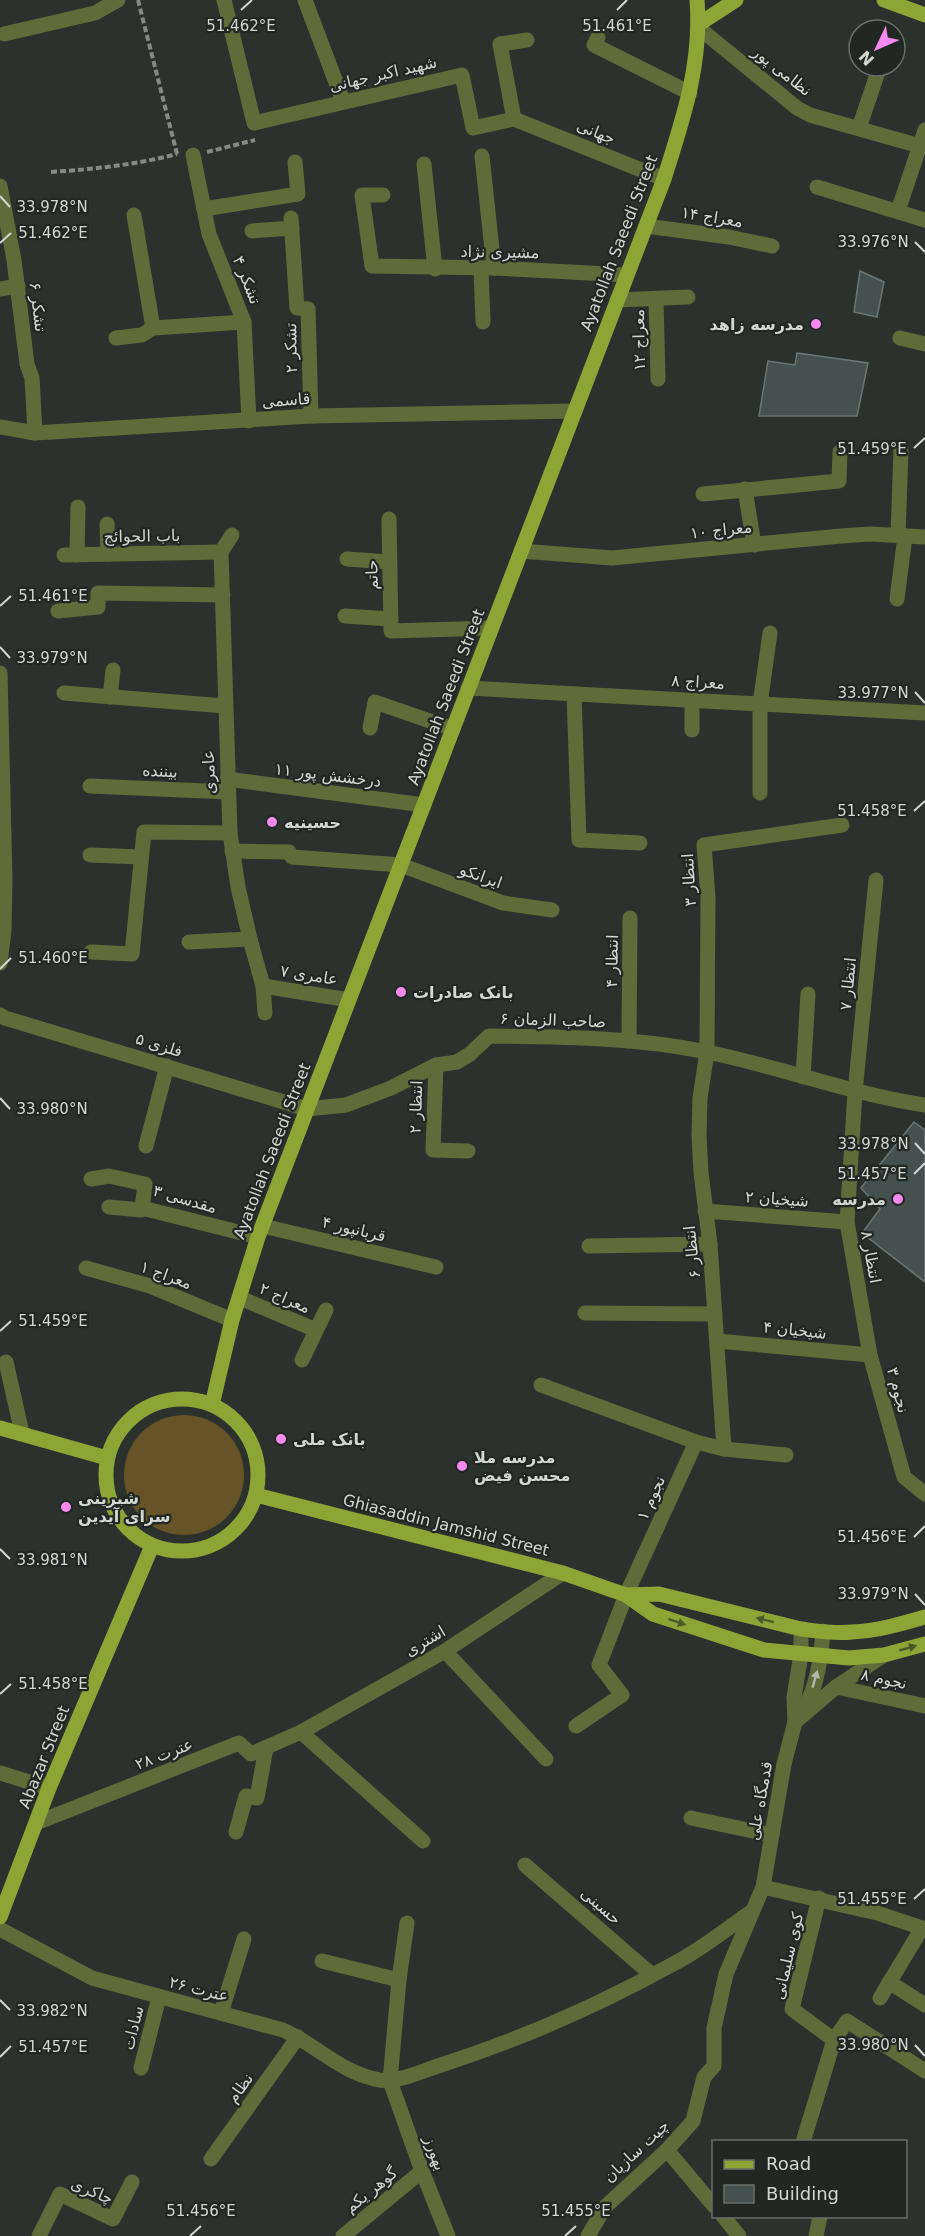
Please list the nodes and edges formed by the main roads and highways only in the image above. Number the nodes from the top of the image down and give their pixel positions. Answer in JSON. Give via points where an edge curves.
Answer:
{"nodes":[{"id":1,"x":697,"y":0,"type":"edge"},
{"id":2,"x":736,"y":0,"type":"edge"},
{"id":3,"x":884,"y":0,"type":"edge"},
{"id":4,"x":925,"y":15,"type":"edge"},
{"id":5,"x":699,"y":26,"type":"junction"},
{"id":6,"x":212,"y":1405,"type":"junction"},
{"id":7,"x":0,"y":1428,"type":"edge"},
{"id":8,"x":107,"y":1458,"type":"junction"},
{"id":9,"x":256,"y":1495,"type":"junction"},
{"id":10,"x":153,"y":1546,"type":"junction"},
{"id":11,"x":626,"y":1596,"type":"junction"},
{"id":12,"x":925,"y":1617,"type":"edge"},
{"id":13,"x":925,"y":1644,"type":"edge"},
{"id":14,"x":3,"y":1901,"type":"edge"},
{"id":15,"x":0,"y":1917,"type":"edge"}],
"edges":[{"from":1,"to":5,"type":"main road","name":"Ayatollah Saeedi Street"},
{"from":2,"to":5,"type":"main road"},
{"from":3,"to":4,"type":"main road"},
{"from":5,"to":6,"type":"main road","name":"Ayatollah Saeedi Street","via":[[690,93],[664,179],[260,1231],[232,1320]]},
{"from":6,"to":8,"type":"main road","via":[[190,1399],[146,1407],[128,1420]]},
{"from":6,"to":9,"type":"main road","via":[[231,1416],[255,1452]]},
{"from":7,"to":8,"type":"main road"},
{"from":8,"to":10,"type":"main road","via":[[105,1480],[115,1510],[134,1535]]},
{"from":9,"to":10,"type":"main road","via":[[248,1515],[234,1532],[216,1544],[195,1551]]},
{"from":9,"to":11,"type":"main road","name":"Ghiasaddin Jamshid Street","via":[[563,1573]]},
{"from":10,"to":14,"type":"main road","name":"Abazar Street"},
{"from":12,"to":11,"type":"main road","name":"Ghiasaddin Jamshid Street","one_way":true,"via":[[850,1633],[801,1629],[659,1594]]},
{"from":11,"to":13,"type":"main road","name":"Ghiasaddin Jamshid Street","one_way":true,"via":[[653,1614],[764,1650],[849,1658],[884,1655]]},
{"from":14,"to":15,"type":"main road","name":"Abazar Street"}]}
